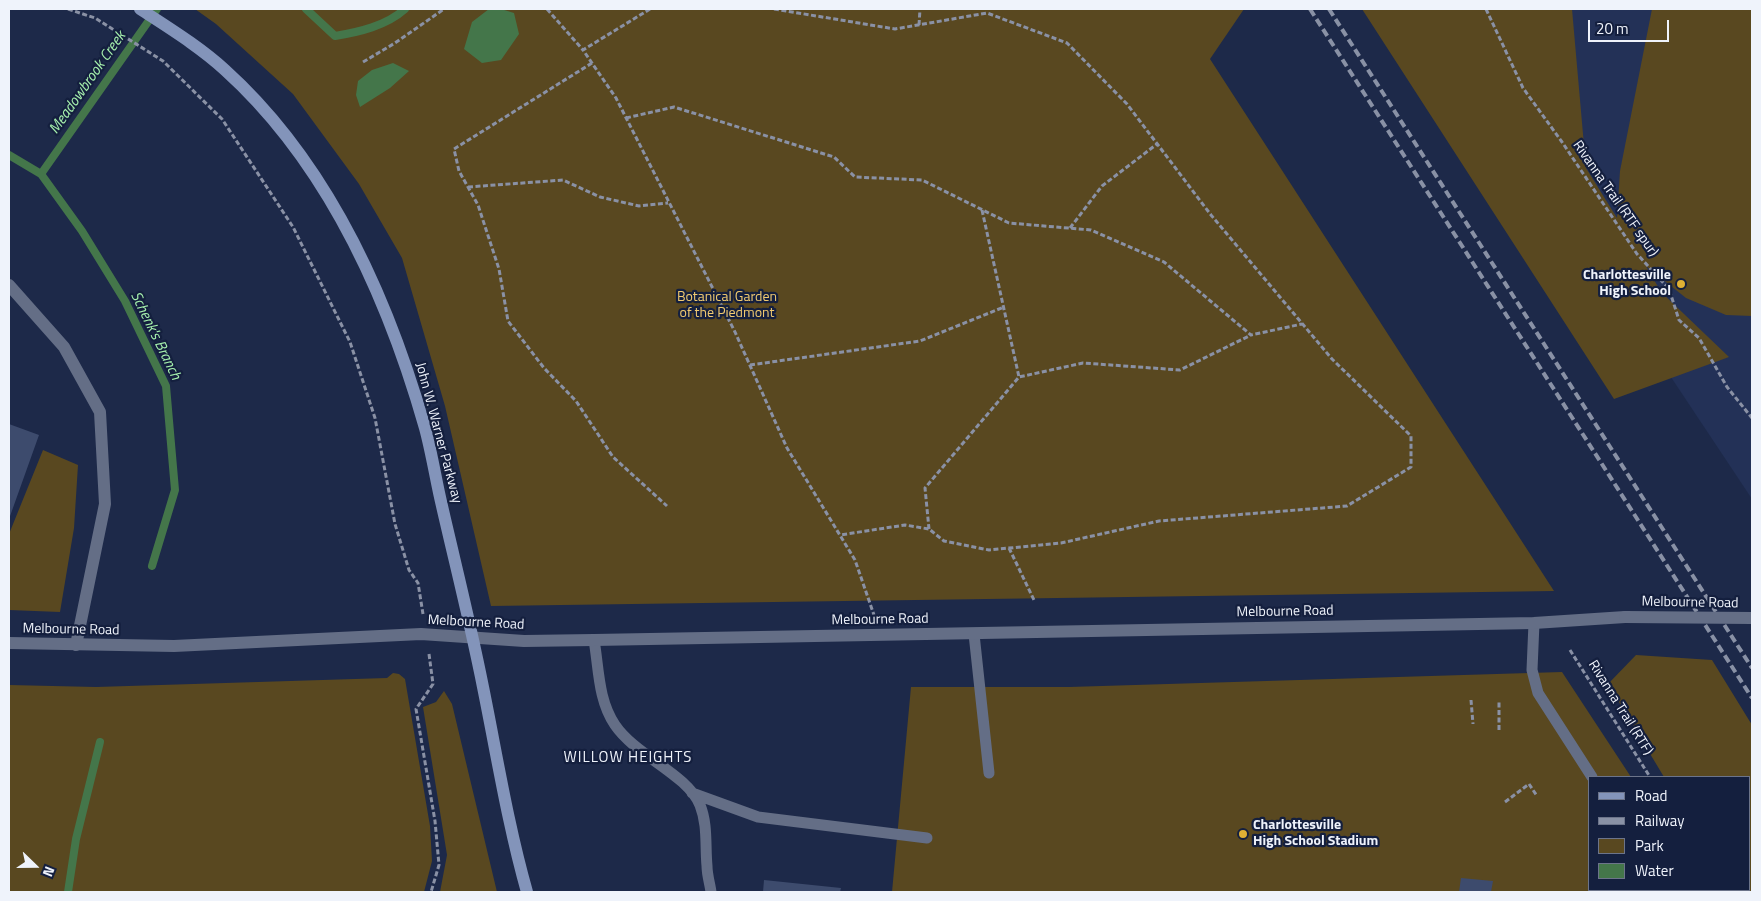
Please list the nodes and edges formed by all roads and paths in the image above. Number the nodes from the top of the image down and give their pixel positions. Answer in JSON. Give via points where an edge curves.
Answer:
{"nodes":[{"id":1,"x":68,"y":9,"type":"edge"},
{"id":2,"x":140,"y":9,"type":"edge"},
{"id":3,"x":444,"y":9,"type":"edge"},
{"id":4,"x":547,"y":9,"type":"edge"},
{"id":5,"x":650,"y":9,"type":"edge"},
{"id":6,"x":774,"y":9,"type":"edge"},
{"id":7,"x":920,"y":9,"type":"edge"},
{"id":8,"x":1486,"y":9,"type":"edge"},
{"id":9,"x":919,"y":25,"type":"junction"},
{"id":10,"x":583,"y":50,"type":"junction"},
{"id":11,"x":363,"y":62,"type":"dead end"},
{"id":12,"x":592,"y":63,"type":"junction"},
{"id":13,"x":626,"y":118,"type":"junction"},
{"id":14,"x":1157,"y":144,"type":"junction"},
{"id":15,"x":468,"y":188,"type":"junction"},
{"id":16,"x":668,"y":203,"type":"junction"},
{"id":17,"x":982,"y":210,"type":"junction"},
{"id":18,"x":1070,"y":228,"type":"junction"},
{"id":19,"x":9,"y":285,"type":"edge"},
{"id":20,"x":1004,"y":307,"type":"junction"},
{"id":21,"x":1302,"y":324,"type":"junction"},
{"id":22,"x":1251,"y":335,"type":"junction"},
{"id":23,"x":750,"y":365,"type":"junction"},
{"id":24,"x":1020,"y":377,"type":"junction"},
{"id":25,"x":1752,"y":418,"type":"edge"},
{"id":26,"x":667,"y":506,"type":"dead end"},
{"id":27,"x":929,"y":528,"type":"junction"},
{"id":28,"x":840,"y":535,"type":"junction"},
{"id":29,"x":1009,"y":548,"type":"junction"},
{"id":30,"x":418,"y":583,"type":"dead end"},
{"id":31,"x":1035,"y":602,"type":"dead end"},
{"id":32,"x":1752,"y":618,"type":"edge"},
{"id":33,"x":1534,"y":624,"type":"junction"},
{"id":34,"x":974,"y":634,"type":"junction"},
{"id":35,"x":877,"y":635,"type":"junction"},
{"id":36,"x":473,"y":638,"type":"junction"},
{"id":37,"x":594,"y":640,"type":"junction"},
{"id":38,"x":9,"y":643,"type":"edge"},
{"id":39,"x":76,"y":645,"type":"junction"},
{"id":40,"x":1570,"y":650,"type":"dead end"},
{"id":41,"x":433,"y":684,"type":"dead end"},
{"id":42,"x":1471,"y":700,"type":"dead end"},
{"id":43,"x":1499,"y":700,"type":"dead end"},
{"id":44,"x":1473,"y":724,"type":"dead end"},
{"id":45,"x":1499,"y":730,"type":"dead end"},
{"id":46,"x":989,"y":774,"type":"dead end"},
{"id":47,"x":1591,"y":776,"type":"edge"},
{"id":48,"x":1649,"y":776,"type":"edge"},
{"id":49,"x":692,"y":793,"type":"junction"},
{"id":50,"x":1537,"y":796,"type":"dead end"},
{"id":51,"x":1505,"y":802,"type":"dead end"},
{"id":52,"x":927,"y":838,"type":"dead end"},
{"id":53,"x":431,"y":892,"type":"edge"},
{"id":54,"x":527,"y":892,"type":"edge"},
{"id":55,"x":711,"y":892,"type":"edge"}],
"edges":[{"from":1,"to":30,"type":"path","via":[[95,18],[163,61],[222,119],[292,227],[350,342],[375,418],[395,524],[409,570]]},
{"from":2,"to":36,"type":"main road","name":"John W. Warner Parkway","via":[[225,70],[260,105],[330,198],[369,273],[402,355],[425,430]]},
{"from":3,"to":11,"type":"path"},
{"from":4,"to":10,"type":"path"},
{"from":5,"to":10,"type":"path"},
{"from":6,"to":9,"type":"path","via":[[894,29]]},
{"from":7,"to":9,"type":"path"},
{"from":8,"to":25,"type":"path","name":"Rivanna Trail (RTF spur)","via":[[1522,88],[1636,254],[1669,289],[1679,320],[1699,338],[1727,387]]},
{"from":9,"to":14,"type":"path","via":[[987,13],[1067,43],[1127,104]]},
{"from":10,"to":12,"type":"path"},
{"from":12,"to":13,"type":"path"},
{"from":12,"to":15,"type":"path","via":[[454,148],[459,171]]},
{"from":13,"to":16,"type":"path"},
{"from":13,"to":17,"type":"path","via":[[674,107],[834,157],[855,176],[922,180]]},
{"from":14,"to":18,"type":"path","via":[[1102,186]]},
{"from":14,"to":21,"type":"path"},
{"from":15,"to":16,"type":"path","via":[[563,180],[600,197],[639,206]]},
{"from":15,"to":26,"type":"path","via":[[478,204],[499,269],[508,321],[544,368],[576,401],[613,457]]},
{"from":16,"to":23,"type":"path"},
{"from":17,"to":18,"type":"path","via":[[1009,223]]},
{"from":17,"to":20,"type":"path"},
{"from":18,"to":22,"type":"path","via":[[1091,230],[1164,262]]},
{"from":19,"to":39,"type":"street","via":[[64,347],[100,412],[104,504]]},
{"from":20,"to":23,"type":"path","via":[[920,341]]},
{"from":20,"to":24,"type":"path"},
{"from":21,"to":22,"type":"path"},
{"from":21,"to":29,"type":"path","via":[[1332,359],[1411,436],[1411,467],[1347,506],[1159,520],[1061,543]]},
{"from":22,"to":24,"type":"path","via":[[1180,370],[1083,363]]},
{"from":23,"to":28,"type":"path","via":[[787,448]]},
{"from":24,"to":27,"type":"path","via":[[925,488]]},
{"from":27,"to":28,"type":"path","via":[[905,525]]},
{"from":27,"to":29,"type":"path","via":[[944,541],[990,550]]},
{"from":28,"to":35,"type":"path","via":[[855,560],[872,605]]},
{"from":29,"to":31,"type":"path"},
{"from":32,"to":33,"type":"street","name":"Melbourne Road","bridge":true,"via":[[1625,617]]},
{"from":33,"to":34,"type":"street","name":"Melbourne Road"},
{"from":33,"to":47,"type":"lane","via":[[1532,670],[1538,693]]},
{"from":34,"to":35,"type":"street","name":"Melbourne Road"},
{"from":34,"to":46,"type":"lane"},
{"from":35,"to":37,"type":"street","name":"Melbourne Road"},
{"from":36,"to":37,"type":"street","name":"Melbourne Road"},
{"from":36,"to":39,"type":"street","name":"Melbourne Road","via":[[421,634],[174,646]]},
{"from":36,"to":54,"type":"main road","name":"John W. Warner Parkway","via":[[514,847]]},
{"from":37,"to":49,"type":"lane","via":[[603,700],[614,724],[631,744]]},
{"from":38,"to":39,"type":"street","name":"Melbourne Road"},
{"from":40,"to":48,"type":"path","name":"Rivanna Trail (RTF)"},
{"from":41,"to":53,"type":"path","via":[[416,709],[439,865]]},
{"from":42,"to":44,"type":"path"},
{"from":43,"to":45,"type":"path"},
{"from":49,"to":52,"type":"lane","via":[[758,817]]},
{"from":49,"to":55,"type":"lane","via":[[700,805],[705,824]]},
{"from":50,"to":51,"type":"path","via":[[1529,784]]}]}
